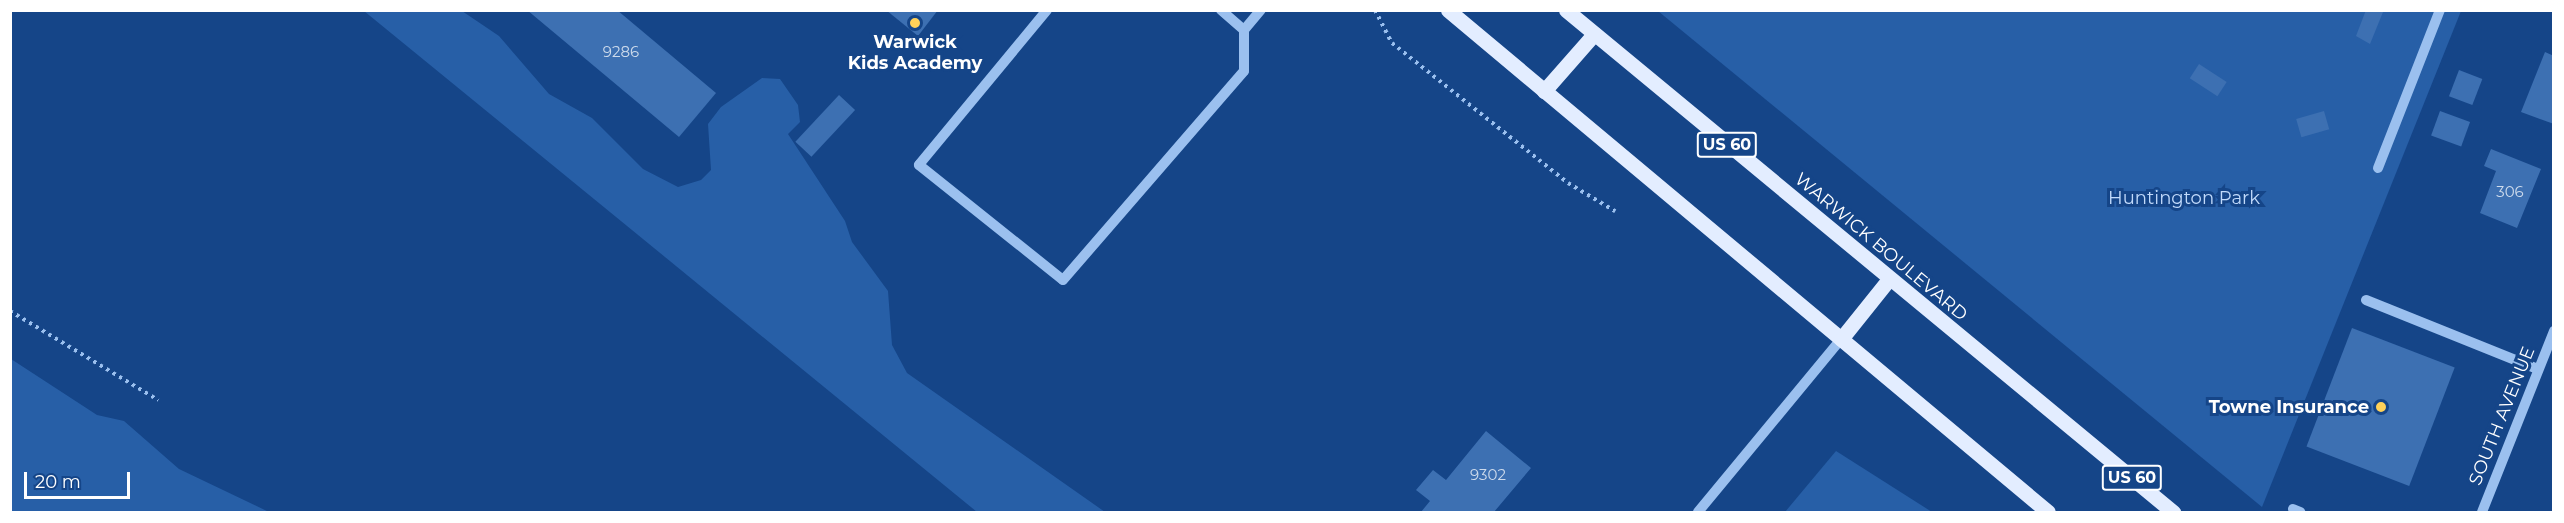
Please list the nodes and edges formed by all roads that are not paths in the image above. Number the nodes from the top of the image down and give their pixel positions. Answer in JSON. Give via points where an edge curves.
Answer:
{"nodes":[{"id":1,"x":1047,"y":10,"type":"edge"},
{"id":2,"x":1221,"y":10,"type":"edge"},
{"id":3,"x":1262,"y":10,"type":"edge"},
{"id":4,"x":1448,"y":10,"type":"edge"},
{"id":5,"x":1566,"y":10,"type":"edge"},
{"id":6,"x":2440,"y":10,"type":"edge"},
{"id":7,"x":1244,"y":30,"type":"junction"},
{"id":8,"x":1594,"y":34,"type":"junction"},
{"id":9,"x":1544,"y":91,"type":"junction"},
{"id":10,"x":2378,"y":168,"type":"dead end"},
{"id":11,"x":1889,"y":279,"type":"junction"},
{"id":12,"x":2366,"y":300,"type":"dead end"},
{"id":13,"x":2553,"y":332,"type":"edge"},
{"id":14,"x":1841,"y":339,"type":"junction"},
{"id":15,"x":2538,"y":369,"type":"junction"},
{"id":16,"x":1698,"y":513,"type":"edge"},
{"id":17,"x":2048,"y":513,"type":"edge"},
{"id":18,"x":2173,"y":513,"type":"edge"},
{"id":19,"x":2482,"y":513,"type":"edge"}],
"edges":[{"from":1,"to":7,"type":"street","via":[[919,165],[1063,280],[1244,71]]},
{"from":2,"to":7,"type":"street"},
{"from":3,"to":7,"type":"street"},
{"from":4,"to":9,"type":"main road"},
{"from":5,"to":8,"type":"main road","name":"WARWICK BOULEVARD","number":"US 60"},
{"from":6,"to":10,"type":"street"},
{"from":8,"to":9,"type":"main road"},
{"from":8,"to":11,"type":"main road","name":"WARWICK BOULEVARD","number":"US 60"},
{"from":9,"to":14,"type":"main road"},
{"from":11,"to":14,"type":"main road"},
{"from":11,"to":18,"type":"main road","name":"WARWICK BOULEVARD","number":"US 60"},
{"from":12,"to":15,"type":"street"},
{"from":13,"to":15,"type":"street","name":"SOUTH AVENUE"},
{"from":14,"to":16,"type":"street"},
{"from":14,"to":17,"type":"main road"},
{"from":15,"to":19,"type":"street","name":"SOUTH AVENUE"}]}
